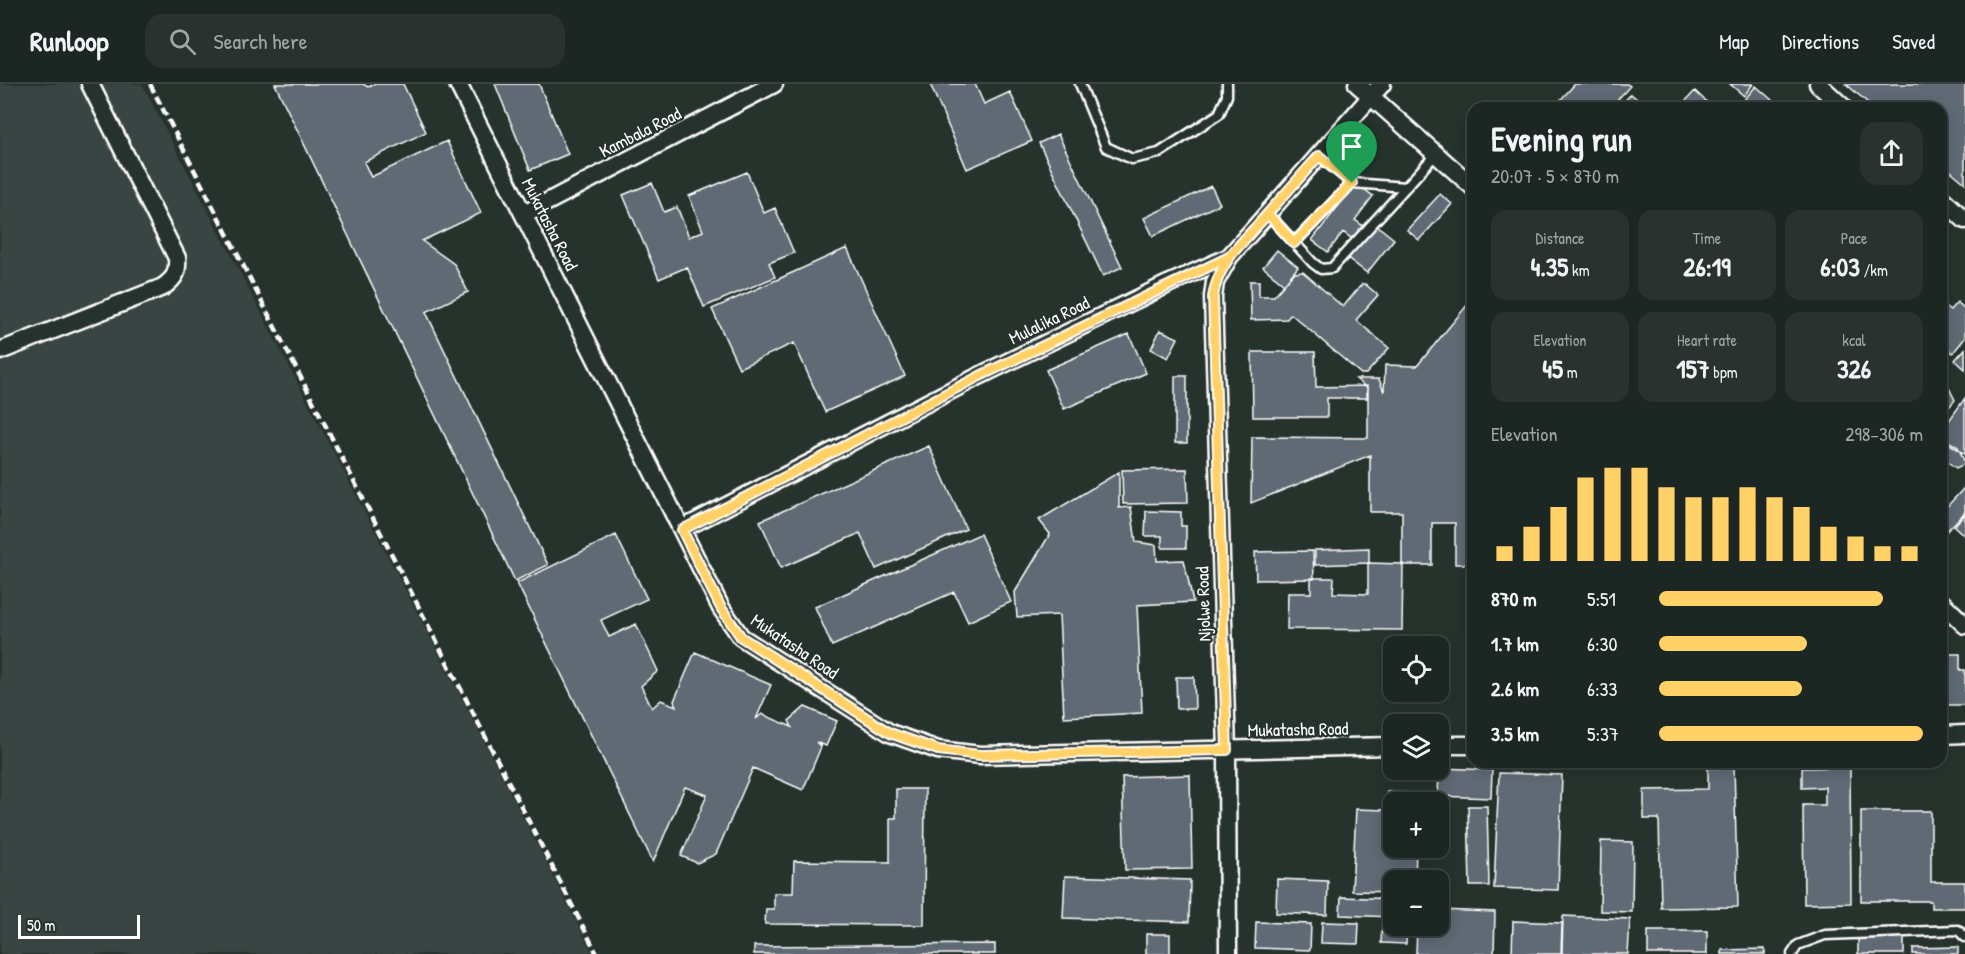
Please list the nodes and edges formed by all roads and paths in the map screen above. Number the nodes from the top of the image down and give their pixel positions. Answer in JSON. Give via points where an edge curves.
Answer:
{"nodes":[{"id":1,"x":90,"y":84,"type":"edge"},
{"id":2,"x":458,"y":84,"type":"edge"},
{"id":3,"x":774,"y":84,"type":"edge"},
{"id":4,"x":1080,"y":84,"type":"edge"},
{"id":5,"x":1227,"y":84,"type":"edge"},
{"id":6,"x":1357,"y":84,"type":"edge"},
{"id":7,"x":1382,"y":84,"type":"edge"},
{"id":8,"x":1818,"y":84,"type":"edge"},
{"id":9,"x":1371,"y":97,"type":"junction"},
{"id":10,"x":1838,"y":102,"type":"edge"},
{"id":11,"x":1436,"y":154,"type":"junction"},
{"id":12,"x":1319,"y":156,"type":"junction"},
{"id":13,"x":1467,"y":182,"type":"edge"},
{"id":14,"x":1352,"y":183,"type":"junction"},
{"id":15,"x":1406,"y":187,"type":"junction"},
{"id":16,"x":1947,"y":204,"type":"edge"},
{"id":17,"x":524,"y":214,"type":"junction"},
{"id":18,"x":1268,"y":214,"type":"junction"},
{"id":19,"x":1965,"y":220,"type":"edge"},
{"id":20,"x":1294,"y":243,"type":"junction"},
{"id":21,"x":1229,"y":257,"type":"junction"},
{"id":22,"x":0,"y":351,"type":"edge"},
{"id":23,"x":682,"y":530,"type":"junction"},
{"id":24,"x":1947,"y":608,"type":"edge"},
{"id":25,"x":1965,"y":625,"type":"edge"},
{"id":26,"x":1965,"y":734,"type":"edge"},
{"id":27,"x":1947,"y":735,"type":"edge"},
{"id":28,"x":1467,"y":745,"type":"edge"},
{"id":29,"x":1383,"y":746,"type":"edge"},
{"id":30,"x":1449,"y":746,"type":"edge"},
{"id":31,"x":1227,"y":750,"type":"junction"},
{"id":32,"x":1965,"y":937,"type":"edge"},
{"id":33,"x":1228,"y":954,"type":"edge"},
{"id":34,"x":1792,"y":954,"type":"edge"}],
"edges":[{"from":1,"to":22,"type":"street","via":[[177,258],[178,271],[163,287]]},
{"from":2,"to":17,"type":"street","name":"Mukatasha Road"},
{"from":3,"to":17,"type":"street","name":"Kambala Road"},
{"from":4,"to":5,"type":"lane","via":[[1106,147],[1132,159],[1159,153],[1219,114],[1227,96]]},
{"from":6,"to":9,"type":"street"},
{"from":7,"to":9,"type":"street","name":"Mulalika Road"},
{"from":8,"to":10,"type":"street"},
{"from":9,"to":11,"type":"street"},
{"from":9,"to":12,"type":"street","name":"Mulalika Road"},
{"from":11,"to":13,"type":"street"},
{"from":11,"to":15,"type":"lane"},
{"from":12,"to":14,"type":"lane"},
{"from":12,"to":18,"type":"street","name":"Mulalika Road"},
{"from":14,"to":15,"type":"lane"},
{"from":14,"to":20,"type":"lane"},
{"from":15,"to":20,"type":"lane","via":[[1332,268],[1313,264]]},
{"from":16,"to":19,"type":"street"},
{"from":17,"to":23,"type":"street","name":"Mukatasha Road"},
{"from":18,"to":20,"type":"lane"},
{"from":18,"to":21,"type":"street","name":"Mulalika Road"},
{"from":21,"to":23,"type":"street","name":"Mulalika Road","via":[[980,376]]},
{"from":21,"to":31,"type":"street","name":"Njolwe Road","via":[[1215,282],[1213,297]]},
{"from":23,"to":31,"type":"street","name":"Mukatasha Road","via":[[721,608],[741,637],[890,733],[938,750],[980,755]]},
{"from":24,"to":25,"type":"street"},
{"from":26,"to":27,"type":"street"},
{"from":28,"to":30,"type":"street"},
{"from":29,"to":31,"type":"street","name":"Mukatasha Road"},
{"from":31,"to":33,"type":"street","name":"Njolwe Road"},
{"from":32,"to":34,"type":"lane","via":[[1958,930],[1825,935],[1798,945]]}]}
